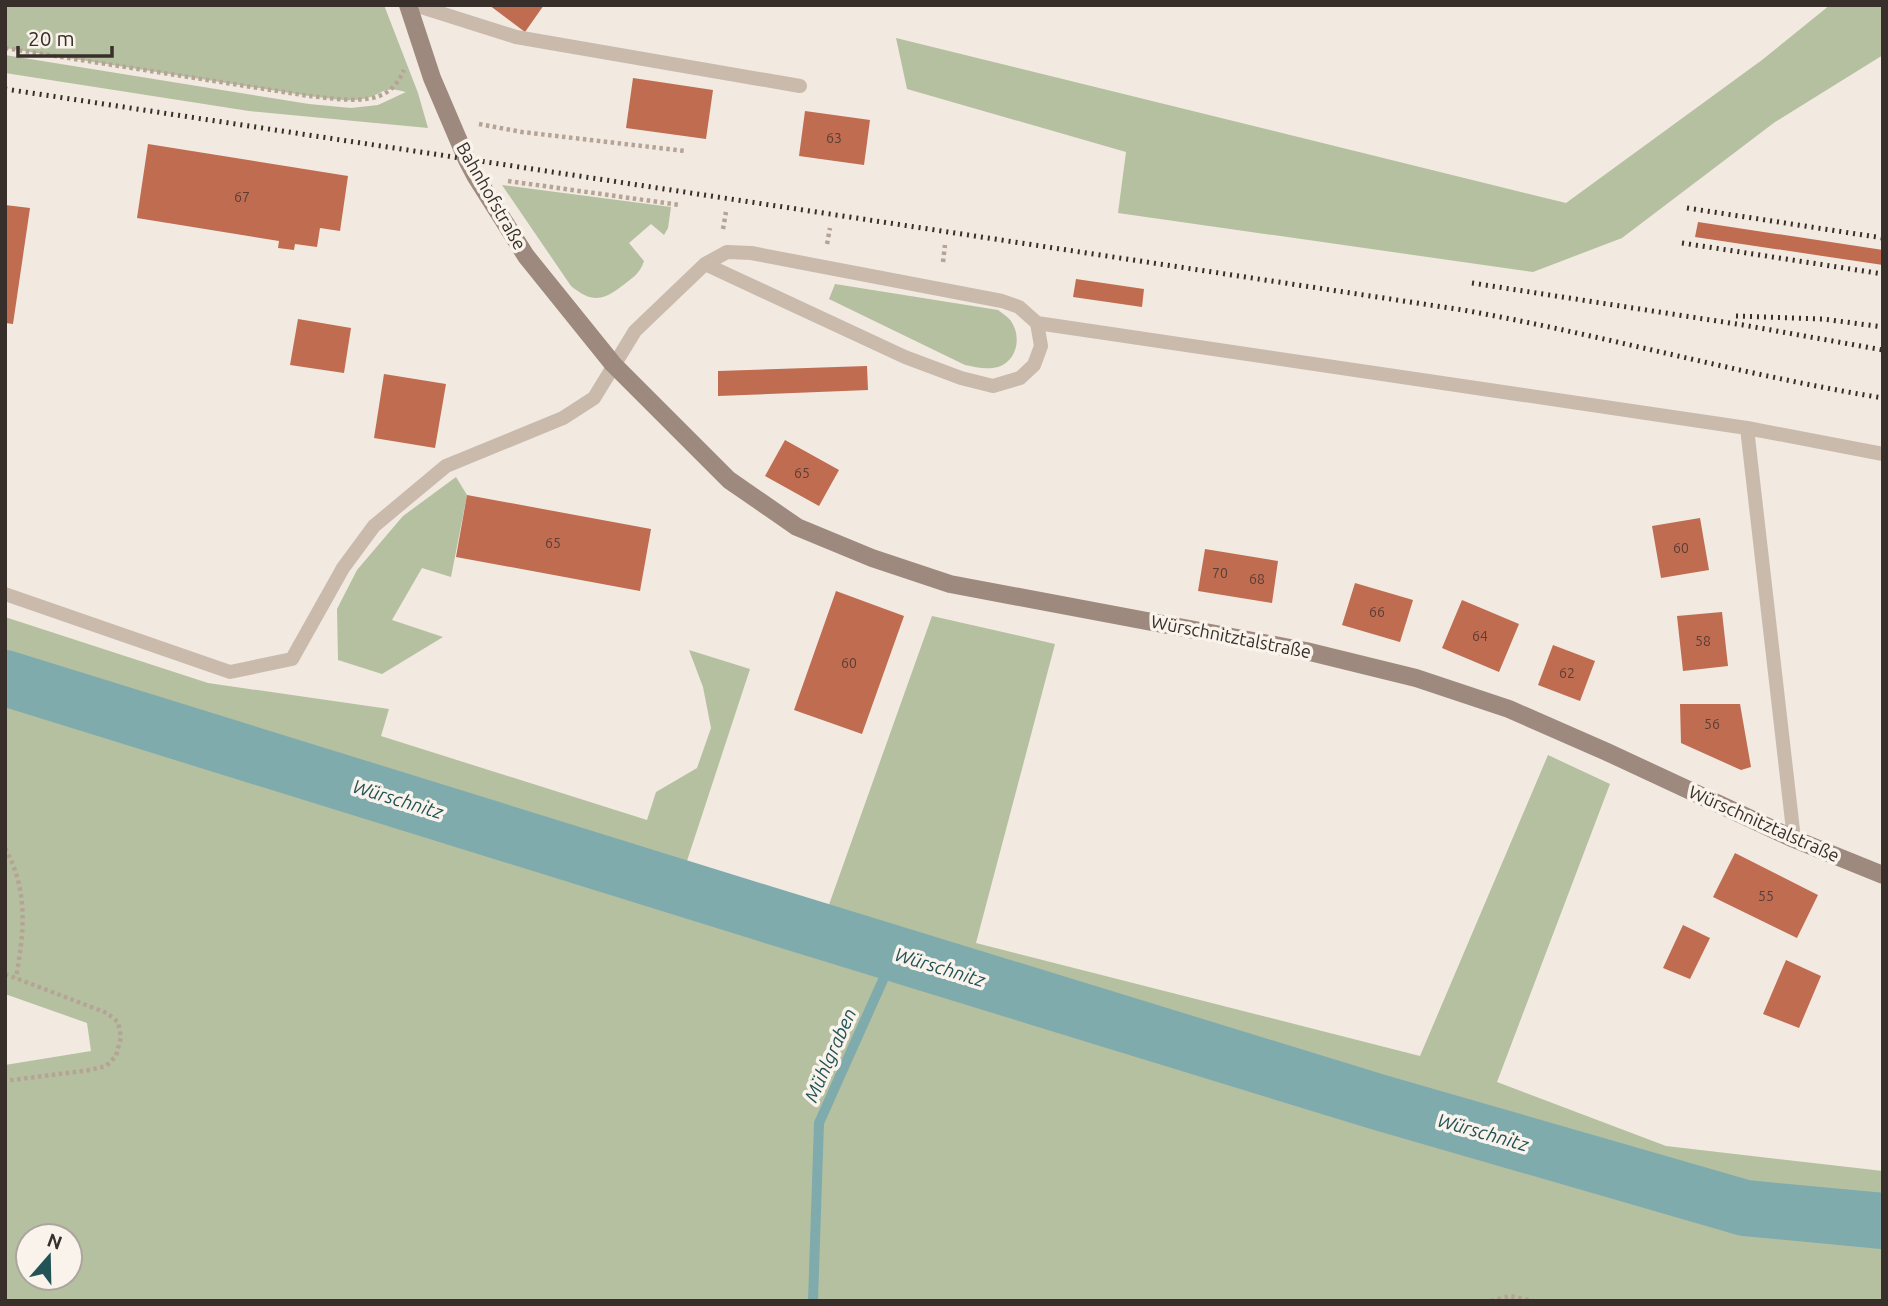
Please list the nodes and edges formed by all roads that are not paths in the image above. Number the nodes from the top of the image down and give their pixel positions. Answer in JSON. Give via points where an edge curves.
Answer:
{"nodes":[{"id":1,"x":408,"y":5,"type":"edge"},
{"id":2,"x":415,"y":5,"type":"edge"},
{"id":3,"x":800,"y":86,"type":"dead end"},
{"id":4,"x":705,"y":264,"type":"junction"},
{"id":5,"x":1037,"y":323,"type":"junction"},
{"id":6,"x":613,"y":364,"type":"junction"},
{"id":7,"x":1747,"y":428,"type":"junction"},
{"id":8,"x":1883,"y":454,"type":"edge"},
{"id":9,"x":5,"y":594,"type":"edge"},
{"id":10,"x":1794,"y":839,"type":"junction"},
{"id":11,"x":1883,"y":875,"type":"edge"}],
"edges":[{"from":1,"to":6,"type":"main road","name":"Bahnhofstraße","via":[[476,177],[526,256]]},
{"from":2,"to":3,"type":"lane","via":[[516,37]]},
{"from":4,"to":5,"type":"lane","via":[[727,252],[751,253],[1002,301],[1019,307]]},
{"from":4,"to":5,"type":"lane","via":[[905,357],[993,386],[1020,378],[1034,365],[1041,346]]},
{"from":4,"to":6,"type":"lane","via":[[635,331]]},
{"from":5,"to":7,"type":"lane"},
{"from":6,"to":9,"type":"lane","via":[[594,398],[563,418],[446,466],[374,526],[342,568],[292,659],[230,672]]},
{"from":6,"to":10,"type":"main road","name":"Würschnitztalstraße","via":[[729,480],[797,527],[872,558],[950,584],[1306,651],[1416,678],[1509,709]]},
{"from":7,"to":8,"type":"lane"},
{"from":7,"to":10,"type":"lane"},
{"from":10,"to":11,"type":"main road","name":"Würschnitztalstraße"}]}
